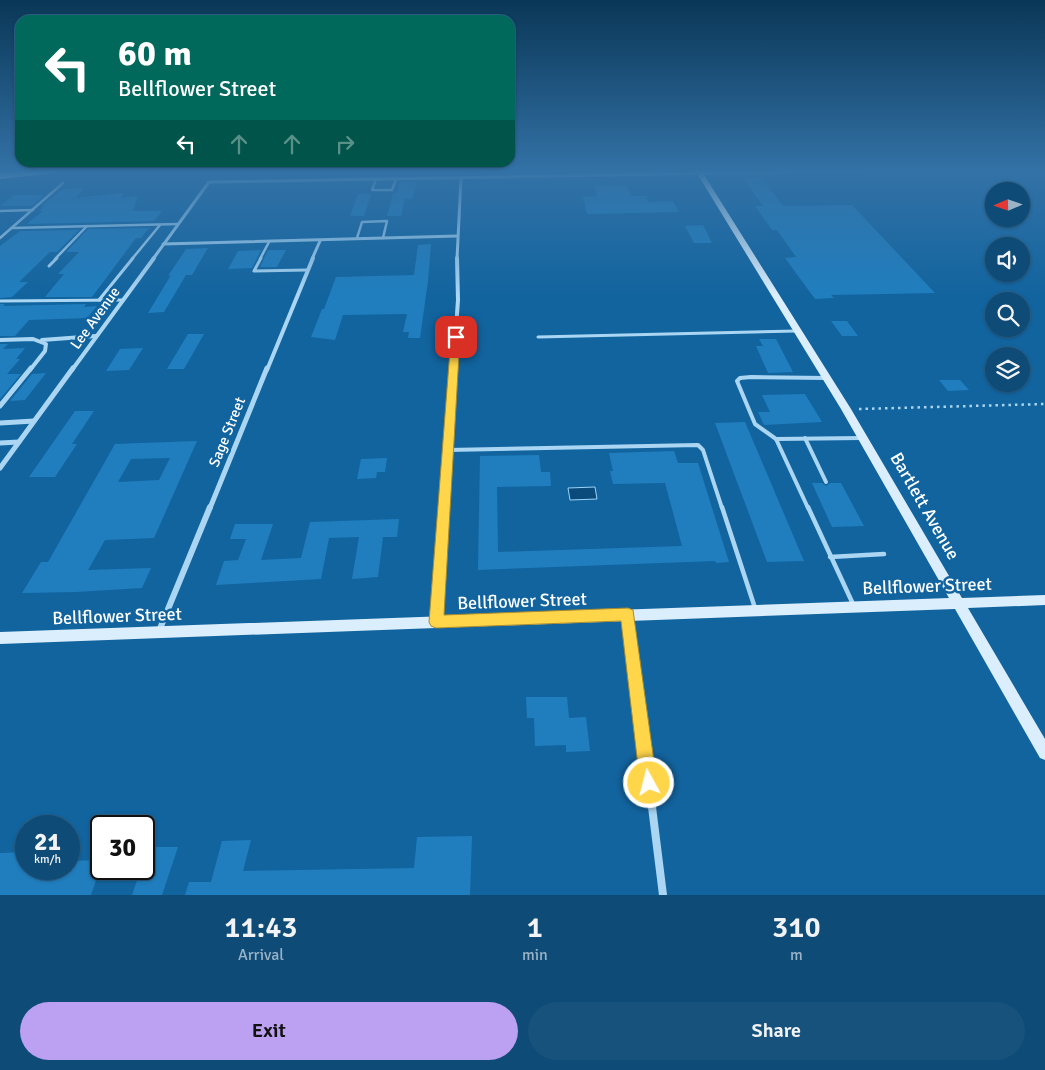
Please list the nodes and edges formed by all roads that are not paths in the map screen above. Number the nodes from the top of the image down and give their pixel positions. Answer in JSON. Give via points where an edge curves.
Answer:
{"nodes":[{"id":1,"x":31,"y":212,"type":"edge"},
{"id":2,"x":187,"y":212,"type":"edge"},
{"id":3,"x":459,"y":212,"type":"edge"},
{"id":4,"x":724,"y":212,"type":"edge"},
{"id":5,"x":178,"y":224,"type":"junction"},
{"id":6,"x":160,"y":225,"type":"junction"},
{"id":7,"x":87,"y":226,"type":"junction"},
{"id":8,"x":12,"y":228,"type":"junction"},
{"id":9,"x":457,"y":236,"type":"junction"},
{"id":10,"x":0,"y":238,"type":"edge"},
{"id":11,"x":357,"y":238,"type":"junction"},
{"id":12,"x":383,"y":238,"type":"junction"},
{"id":13,"x":269,"y":242,"type":"junction"},
{"id":14,"x":320,"y":242,"type":"junction"},
{"id":15,"x":163,"y":244,"type":"junction"},
{"id":16,"x":49,"y":266,"type":"dead end"},
{"id":17,"x":308,"y":270,"type":"junction"},
{"id":18,"x":99,"y":300,"type":"junction"},
{"id":19,"x":123,"y":300,"type":"junction"},
{"id":20,"x":0,"y":301,"type":"edge"},
{"id":21,"x":799,"y":331,"type":"junction"},
{"id":22,"x":96,"y":336,"type":"junction"},
{"id":23,"x":538,"y":337,"type":"dead end"},
{"id":24,"x":0,"y":340,"type":"edge"},
{"id":25,"x":40,"y":340,"type":"junction"},
{"id":26,"x":828,"y":378,"type":"junction"},
{"id":27,"x":0,"y":406,"type":"edge"},
{"id":28,"x":34,"y":421,"type":"junction"},
{"id":29,"x":0,"y":422,"type":"edge"},
{"id":30,"x":776,"y":438,"type":"junction"},
{"id":31,"x":805,"y":438,"type":"junction"},
{"id":32,"x":863,"y":438,"type":"junction"},
{"id":33,"x":19,"y":442,"type":"junction"},
{"id":34,"x":0,"y":443,"type":"edge"},
{"id":35,"x":448,"y":450,"type":"junction"},
{"id":36,"x":0,"y":468,"type":"edge"},
{"id":37,"x":826,"y":482,"type":"dead end"},
{"id":38,"x":884,"y":554,"type":"dead end"},
{"id":39,"x":830,"y":557,"type":"junction"},
{"id":40,"x":1045,"y":600,"type":"edge"},
{"id":41,"x":960,"y":603,"type":"junction"},
{"id":42,"x":854,"y":606,"type":"junction"},
{"id":43,"x":756,"y":610,"type":"junction"},
{"id":44,"x":628,"y":615,"type":"junction"},
{"id":45,"x":436,"y":622,"type":"junction"},
{"id":46,"x":158,"y":632,"type":"junction"},
{"id":47,"x":0,"y":638,"type":"edge"},
{"id":48,"x":1045,"y":753,"type":"edge"},
{"id":49,"x":663,"y":895,"type":"edge"}],
"edges":[{"from":1,"to":8,"type":"lane"},
{"from":2,"to":5,"type":"street","name":"Lee Avenue"},
{"from":3,"to":9,"type":"street"},
{"from":4,"to":21,"type":"street","name":"Bartlett Avenue"},
{"from":5,"to":6,"type":"lane"},
{"from":5,"to":15,"type":"street","name":"Lee Avenue"},
{"from":6,"to":7,"type":"lane"},
{"from":6,"to":18,"type":"lane"},
{"from":7,"to":8,"type":"lane"},
{"from":7,"to":16,"type":"lane"},
{"from":8,"to":10,"type":"lane"},
{"from":9,"to":12,"type":"street"},
{"from":9,"to":35,"type":"street","via":[[458,300]]},
{"from":11,"to":12,"type":"street"},
{"from":11,"to":12,"type":"lane","via":[[362,222],[387,221]]},
{"from":11,"to":14,"type":"street"},
{"from":13,"to":14,"type":"street"},
{"from":13,"to":15,"type":"street"},
{"from":13,"to":17,"type":"lane","via":[[254,270]]},
{"from":14,"to":17,"type":"street","name":"Sage Street"},
{"from":15,"to":19,"type":"street","name":"Lee Avenue"},
{"from":17,"to":46,"type":"street","name":"Sage Street"},
{"from":18,"to":19,"type":"lane"},
{"from":18,"to":20,"type":"lane"},
{"from":19,"to":22,"type":"street","name":"Lee Avenue"},
{"from":21,"to":23,"type":"lane"},
{"from":21,"to":26,"type":"street","name":"Bartlett Avenue"},
{"from":22,"to":25,"type":"street"},
{"from":22,"to":28,"type":"street","name":"Lee Avenue"},
{"from":24,"to":25,"type":"street"},
{"from":25,"to":27,"type":"street","via":[[46,344],[45,351]]},
{"from":26,"to":30,"type":"lane","via":[[752,377],[737,381],[755,424]]},
{"from":26,"to":32,"type":"street","name":"Bartlett Avenue"},
{"from":28,"to":29,"type":"street"},
{"from":28,"to":33,"type":"street","name":"Lee Avenue"},
{"from":30,"to":31,"type":"lane"},
{"from":30,"to":39,"type":"lane"},
{"from":31,"to":32,"type":"lane"},
{"from":31,"to":37,"type":"lane"},
{"from":32,"to":41,"type":"street","name":"Bartlett Avenue"},
{"from":33,"to":34,"type":"street"},
{"from":33,"to":36,"type":"street","name":"Lee Avenue"},
{"from":35,"to":43,"type":"lane","via":[[698,446],[703,450]]},
{"from":35,"to":45,"type":"street"},
{"from":38,"to":39,"type":"lane"},
{"from":39,"to":42,"type":"lane"},
{"from":40,"to":41,"type":"street","name":"Bellflower Street"},
{"from":41,"to":42,"type":"street","name":"Bellflower Street"},
{"from":41,"to":48,"type":"street","name":"Bartlett Avenue"},
{"from":42,"to":43,"type":"street","name":"Bellflower Street"},
{"from":43,"to":44,"type":"street","name":"Bellflower Street"},
{"from":44,"to":45,"type":"street","name":"Bellflower Street"},
{"from":44,"to":49,"type":"street"},
{"from":45,"to":46,"type":"street","name":"Bellflower Street"},
{"from":46,"to":47,"type":"street","name":"Bellflower Street"}]}
